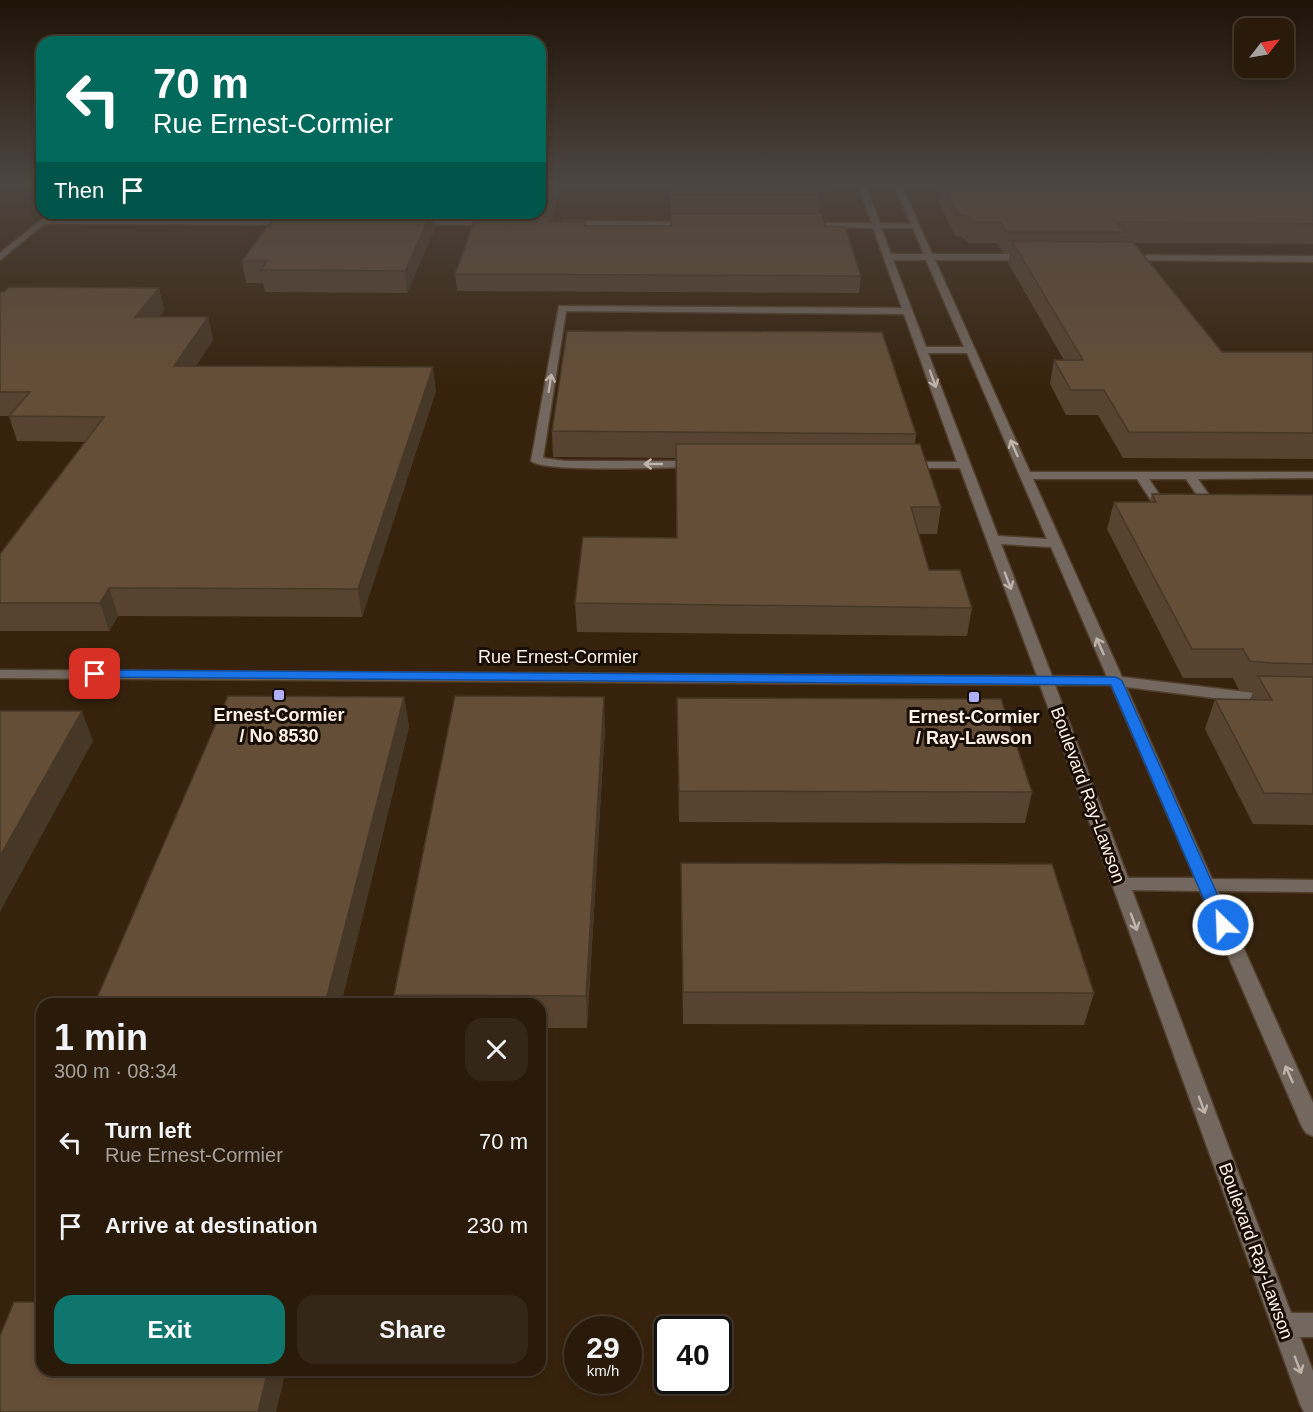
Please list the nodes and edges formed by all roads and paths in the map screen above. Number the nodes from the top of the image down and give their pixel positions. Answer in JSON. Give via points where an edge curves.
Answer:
{"nodes":[{"id":1,"x":887,"y":252,"type":"edge"},
{"id":2,"x":927,"y":252,"type":"edge"},
{"id":3,"x":889,"y":257,"type":"junction"},
{"id":4,"x":929,"y":257,"type":"junction"},
{"id":5,"x":1032,"y":257,"type":"edge"},
{"id":6,"x":1114,"y":258,"type":"edge"},
{"id":7,"x":1313,"y":259,"type":"edge"},
{"id":8,"x":909,"y":311,"type":"junction"},
{"id":9,"x":922,"y":350,"type":"junction"},
{"id":10,"x":970,"y":350,"type":"junction"},
{"id":11,"x":708,"y":464,"type":"edge"},
{"id":12,"x":890,"y":465,"type":"edge"},
{"id":13,"x":964,"y":465,"type":"junction"},
{"id":14,"x":1140,"y":475,"type":"junction"},
{"id":15,"x":1189,"y":475,"type":"junction"},
{"id":16,"x":1313,"y":475,"type":"edge"},
{"id":17,"x":1027,"y":476,"type":"junction"},
{"id":18,"x":1162,"y":508,"type":"edge"},
{"id":19,"x":1212,"y":508,"type":"edge"},
{"id":20,"x":993,"y":540,"type":"junction"},
{"id":21,"x":1055,"y":543,"type":"junction"},
{"id":22,"x":0,"y":674,"type":"edge"},
{"id":23,"x":1046,"y":680,"type":"junction"},
{"id":24,"x":1116,"y":681,"type":"junction"},
{"id":25,"x":1281,"y":700,"type":"edge"},
{"id":26,"x":1120,"y":884,"type":"junction"},
{"id":27,"x":1205,"y":885,"type":"junction"},
{"id":28,"x":1313,"y":886,"type":"edge"},
{"id":29,"x":1313,"y":1127,"type":"edge"},
{"id":30,"x":1283,"y":1325,"type":"junction"},
{"id":31,"x":1313,"y":1325,"type":"edge"},
{"id":32,"x":1313,"y":1404,"type":"edge"}],
"edges":[{"from":1,"to":3,"type":"street","name":"Boulevard Ray-Lawson"},
{"from":2,"to":4,"type":"street"},
{"from":3,"to":4,"type":"street"},
{"from":3,"to":8,"type":"street","name":"Boulevard Ray-Lawson"},
{"from":4,"to":5,"type":"street"},
{"from":4,"to":10,"type":"street"},
{"from":6,"to":7,"type":"street"},
{"from":8,"to":9,"type":"street","name":"Boulevard Ray-Lawson"},
{"from":11,"to":8,"type":"street","one_way":true,"via":[[565,464],[537,460],[562,308]]},
{"from":9,"to":10,"type":"street"},
{"from":9,"to":13,"type":"street","name":"Boulevard Ray-Lawson","one_way":true},
{"from":17,"to":10,"type":"street","one_way":true},
{"from":12,"to":13,"type":"street"},
{"from":13,"to":20,"type":"street","name":"Boulevard Ray-Lawson"},
{"from":14,"to":15,"type":"street"},
{"from":14,"to":17,"type":"street"},
{"from":14,"to":18,"type":"street"},
{"from":15,"to":16,"type":"street"},
{"from":15,"to":19,"type":"street"},
{"from":17,"to":21,"type":"street"},
{"from":20,"to":21,"type":"street"},
{"from":20,"to":23,"type":"street","name":"Boulevard Ray-Lawson","one_way":true},
{"from":24,"to":21,"type":"street","one_way":true},
{"from":22,"to":23,"type":"street","name":"Rue Ernest-Cormier"},
{"from":23,"to":24,"type":"street","name":"Rue Ernest-Cormier"},
{"from":23,"to":26,"type":"street","name":"Boulevard Ray-Lawson"},
{"from":24,"to":25,"type":"street","name":"Rue Ernest-Cormier"},
{"from":24,"to":27,"type":"street"},
{"from":26,"to":27,"type":"street"},
{"from":26,"to":30,"type":"street","name":"Boulevard Ray-Lawson","one_way":true},
{"from":27,"to":28,"type":"street"},
{"from":29,"to":27,"type":"street","one_way":true},
{"from":30,"to":31,"type":"street"},
{"from":30,"to":32,"type":"street","name":"Boulevard Ray-Lawson","one_way":true}]}
